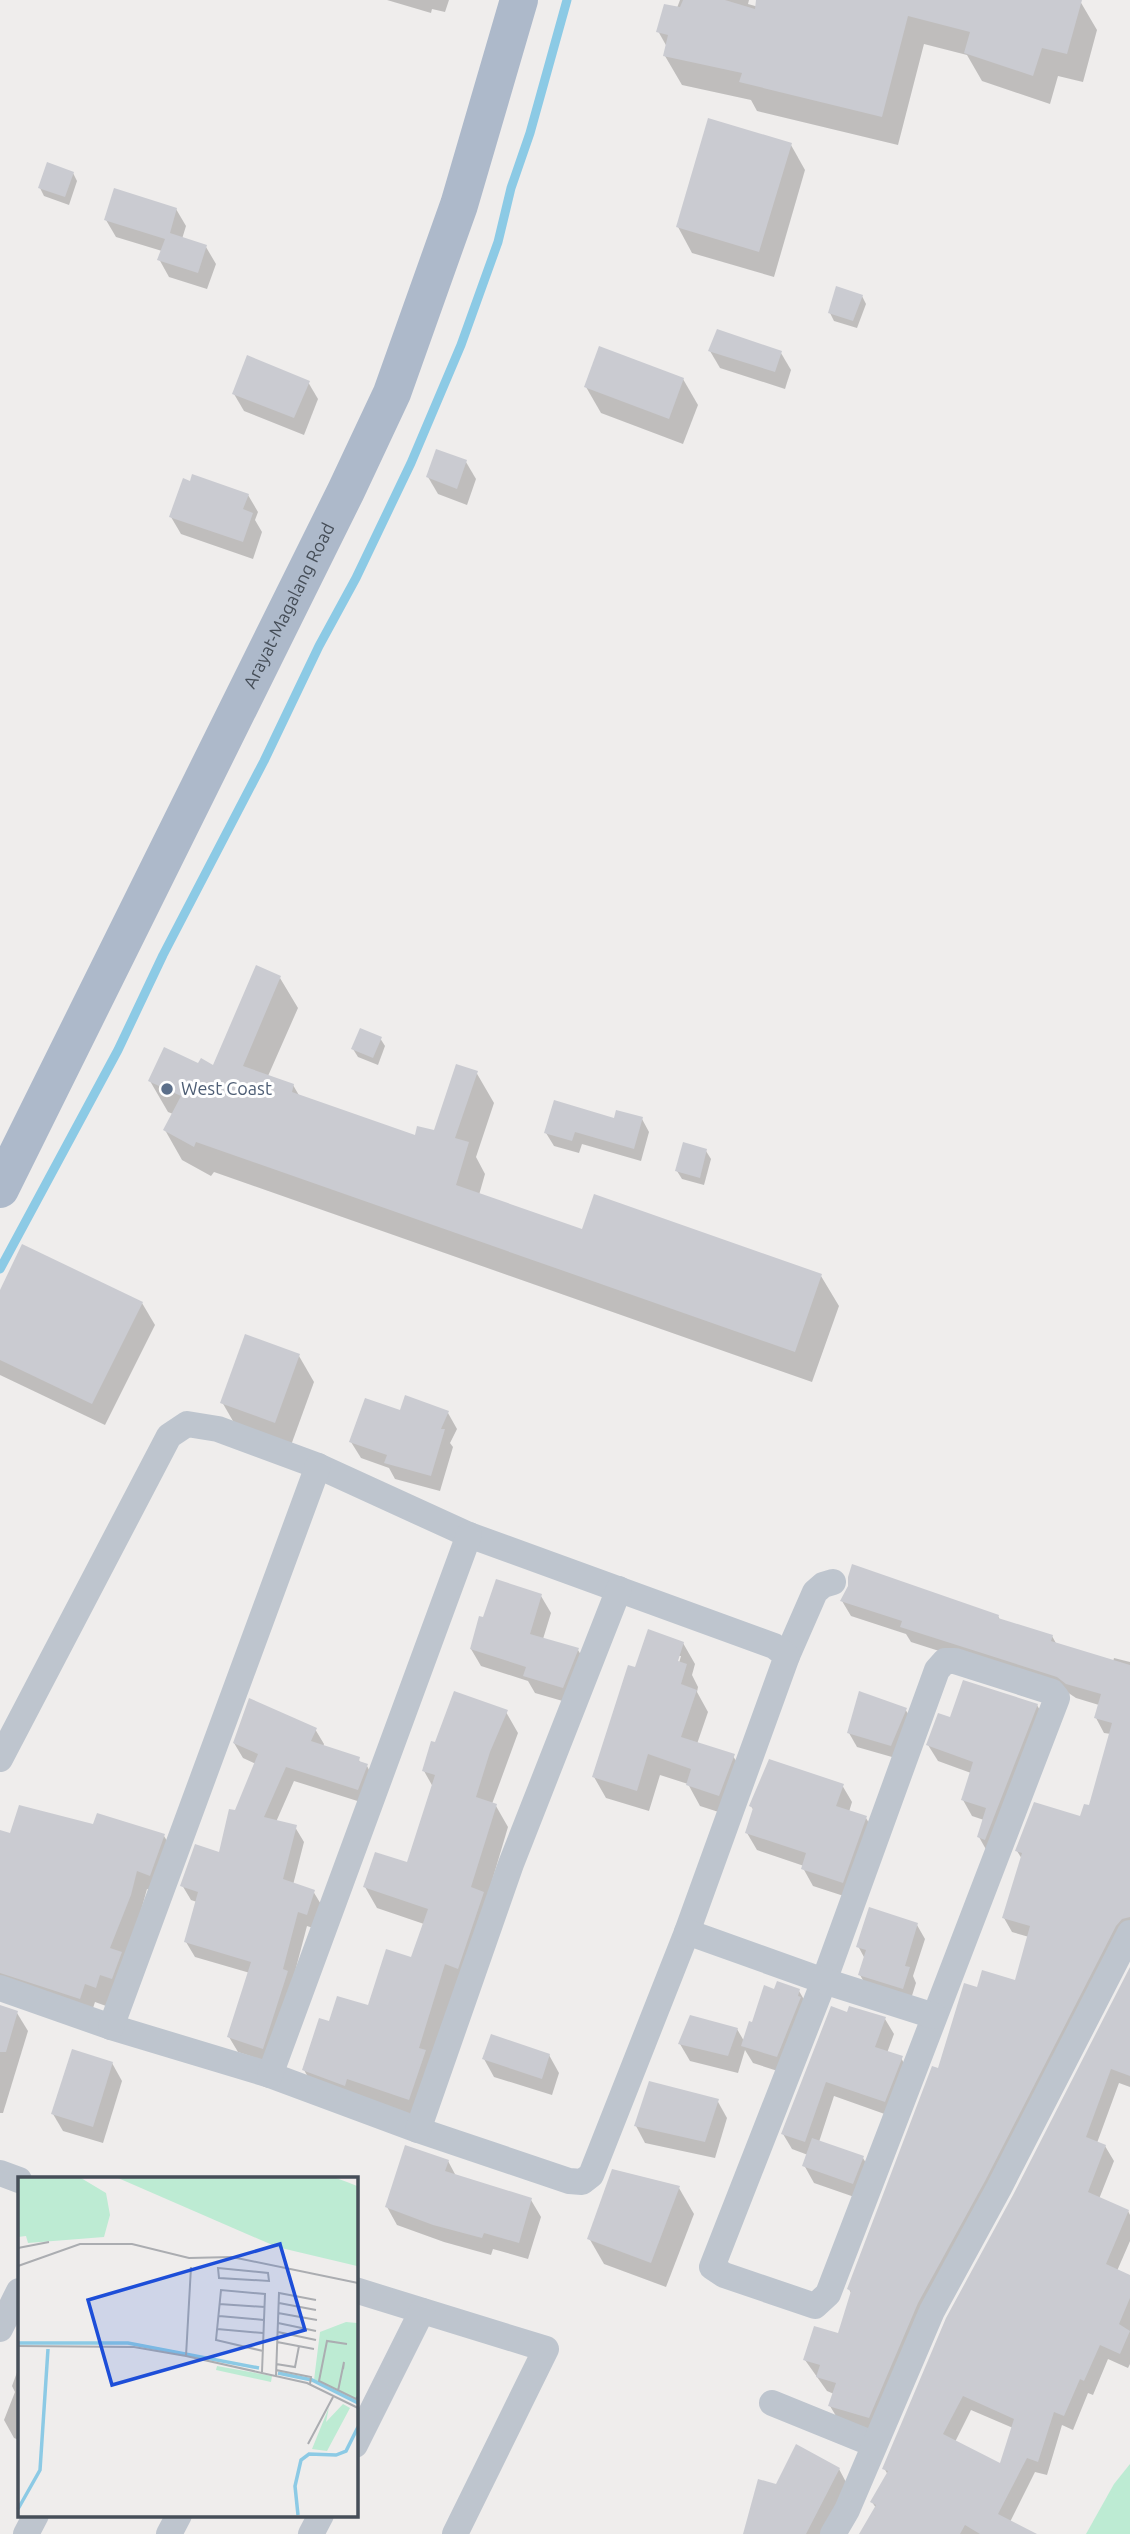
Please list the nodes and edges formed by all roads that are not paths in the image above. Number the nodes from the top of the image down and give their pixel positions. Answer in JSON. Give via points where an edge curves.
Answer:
{"nodes":[{"id":1,"x":519,"y":0,"type":"edge"},
{"id":2,"x":0,"y":1189,"type":"edge"},
{"id":3,"x":318,"y":1466,"type":"junction"},
{"id":4,"x":469,"y":1535,"type":"junction"},
{"id":5,"x":833,"y":1582,"type":"dead end"},
{"id":6,"x":619,"y":1589,"type":"junction"},
{"id":7,"x":787,"y":1656,"type":"junction"},
{"id":8,"x":0,"y":1759,"type":"edge"},
{"id":9,"x":687,"y":1932,"type":"junction"},
{"id":10,"x":1130,"y":1933,"type":"edge"},
{"id":11,"x":824,"y":1981,"type":"junction"},
{"id":12,"x":0,"y":1988,"type":"edge"},
{"id":13,"x":934,"y":2016,"type":"junction"},
{"id":14,"x":111,"y":2027,"type":"junction"},
{"id":15,"x":270,"y":2075,"type":"junction"},
{"id":16,"x":418,"y":2130,"type":"junction"},
{"id":17,"x":0,"y":2173,"type":"edge"},
{"id":18,"x":18,"y":2180,"type":"edge"},
{"id":19,"x":357,"y":2291,"type":"edge"},
{"id":20,"x":18,"y":2293,"type":"edge"},
{"id":21,"x":422,"y":2311,"type":"junction"},
{"id":22,"x":0,"y":2329,"type":"edge"},
{"id":23,"x":772,"y":2403,"type":"dead end"},
{"id":24,"x":357,"y":2441,"type":"edge"},
{"id":25,"x":873,"y":2444,"type":"junction"},
{"id":26,"x":35,"y":2516,"type":"edge"},
{"id":27,"x":178,"y":2516,"type":"edge"},
{"id":28,"x":320,"y":2516,"type":"edge"},
{"id":29,"x":26,"y":2534,"type":"edge"},
{"id":30,"x":169,"y":2534,"type":"edge"},
{"id":31,"x":311,"y":2534,"type":"edge"},
{"id":32,"x":455,"y":2534,"type":"edge"},
{"id":33,"x":833,"y":2534,"type":"edge"}],
"edges":[{"from":1,"to":2,"type":"main road","name":"Arayat-Magalang Road","via":[[470,171],[392,393]]},
{"from":3,"to":4,"type":"street"},
{"from":3,"to":8,"type":"street","via":[[218,1429],[187,1424],[169,1436]]},
{"from":3,"to":14,"type":"street"},
{"from":4,"to":6,"type":"street"},
{"from":4,"to":15,"type":"street"},
{"from":5,"to":7,"type":"street","via":[[816,1592]]},
{"from":6,"to":7,"type":"street","via":[[774,1646]]},
{"from":6,"to":16,"type":"street","via":[[512,1864]]},
{"from":7,"to":9,"type":"street"},
{"from":9,"to":11,"type":"street"},
{"from":9,"to":16,"type":"street","via":[[591,2175],[582,2182]]},
{"from":10,"to":25,"type":"street","via":[[932,2311]]},
{"from":11,"to":13,"type":"street"},
{"from":11,"to":13,"type":"street","via":[[712,2267],[815,2306],[828,2294]]},
{"from":11,"to":13,"type":"street","via":[[937,1670],[945,1661],[955,1661],[1052,1692],[1057,1698]]},
{"from":12,"to":14,"type":"street"},
{"from":14,"to":15,"type":"street"},
{"from":15,"to":16,"type":"street"},
{"from":17,"to":18,"type":"street"},
{"from":19,"to":21,"type":"street"},
{"from":20,"to":22,"type":"street"},
{"from":21,"to":24,"type":"street"},
{"from":21,"to":32,"type":"street","via":[[547,2349]]},
{"from":23,"to":25,"type":"street"},
{"from":25,"to":33,"type":"street"},
{"from":26,"to":29,"type":"street"},
{"from":27,"to":30,"type":"street"},
{"from":28,"to":31,"type":"street"}]}
